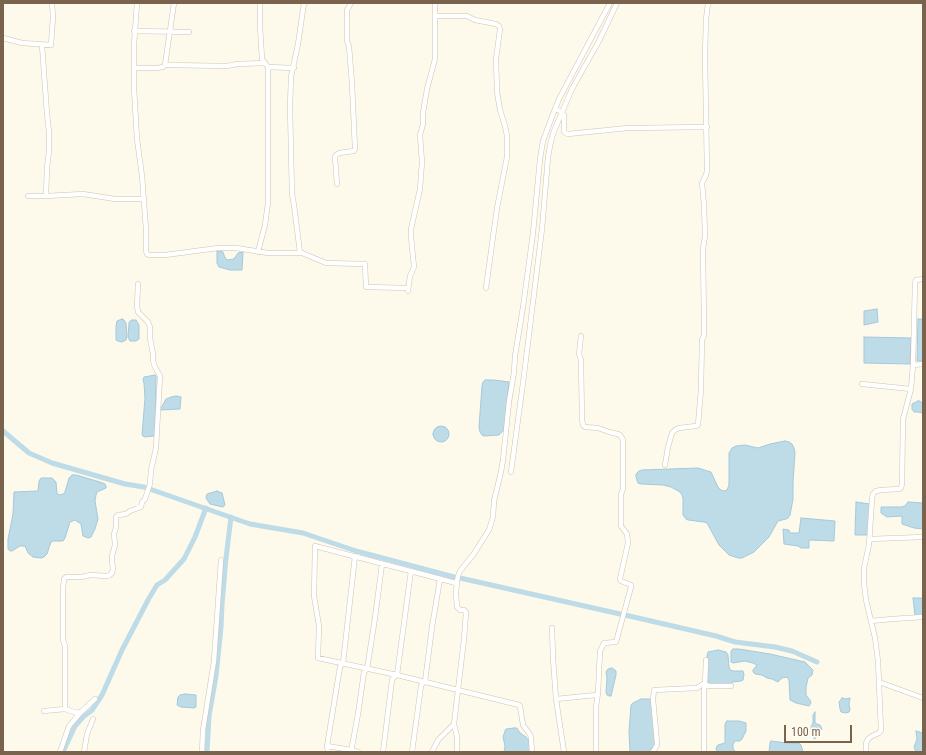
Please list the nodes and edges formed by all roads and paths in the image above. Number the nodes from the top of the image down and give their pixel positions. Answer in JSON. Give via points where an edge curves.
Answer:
{"nodes":[{"id":1,"x":52,"y":3,"type":"edge"},
{"id":2,"x":137,"y":3,"type":"edge"},
{"id":3,"x":174,"y":3,"type":"edge"},
{"id":4,"x":260,"y":3,"type":"edge"},
{"id":5,"x":304,"y":3,"type":"edge"},
{"id":6,"x":351,"y":3,"type":"edge"},
{"id":7,"x":435,"y":3,"type":"edge"},
{"id":8,"x":610,"y":3,"type":"edge"},
{"id":9,"x":617,"y":3,"type":"edge"},
{"id":10,"x":708,"y":3,"type":"edge"},
{"id":11,"x":436,"y":16,"type":"junction"},
{"id":12,"x":134,"y":31,"type":"junction"},
{"id":13,"x":170,"y":31,"type":"junction"},
{"id":14,"x":189,"y":32,"type":"dead end"},
{"id":15,"x":3,"y":38,"type":"edge"},
{"id":16,"x":42,"y":45,"type":"junction"},
{"id":17,"x":264,"y":63,"type":"junction"},
{"id":18,"x":165,"y":65,"type":"junction"},
{"id":19,"x":268,"y":67,"type":"junction"},
{"id":20,"x":134,"y":68,"type":"junction"},
{"id":21,"x":294,"y":68,"type":"junction"},
{"id":22,"x":555,"y":109,"type":"junction"},
{"id":23,"x":562,"y":112,"type":"junction"},
{"id":24,"x":706,"y":127,"type":"junction"},
{"id":25,"x":337,"y":184,"type":"dead end"},
{"id":26,"x":28,"y":196,"type":"dead end"},
{"id":27,"x":46,"y":196,"type":"junction"},
{"id":28,"x":144,"y":199,"type":"junction"},
{"id":29,"x":258,"y":252,"type":"junction"},
{"id":30,"x":300,"y":253,"type":"junction"},
{"id":31,"x":923,"y":279,"type":"edge"},
{"id":32,"x":138,"y":284,"type":"dead end"},
{"id":33,"x":486,"y":288,"type":"dead end"},
{"id":34,"x":581,"y":336,"type":"dead end"},
{"id":35,"x":913,"y":364,"type":"junction"},
{"id":36,"x":923,"y":364,"type":"edge"},
{"id":37,"x":862,"y":384,"type":"dead end"},
{"id":38,"x":911,"y":389,"type":"junction"},
{"id":39,"x":665,"y":465,"type":"dead end"},
{"id":40,"x":511,"y":472,"type":"dead end"},
{"id":41,"x":923,"y":537,"type":"edge"},
{"id":42,"x":870,"y":539,"type":"junction"},
{"id":43,"x":355,"y":556,"type":"junction"},
{"id":44,"x":221,"y":560,"type":"dead end"},
{"id":45,"x":382,"y":564,"type":"junction"},
{"id":46,"x":411,"y":571,"type":"junction"},
{"id":47,"x":440,"y":579,"type":"junction"},
{"id":48,"x":456,"y":583,"type":"junction"},
{"id":49,"x":923,"y":617,"type":"edge"},
{"id":50,"x":871,"y":621,"type":"junction"},
{"id":51,"x":552,"y":628,"type":"dead end"},
{"id":52,"x":706,"y":660,"type":"dead end"},
{"id":53,"x":343,"y":663,"type":"junction"},
{"id":54,"x":367,"y":669,"type":"junction"},
{"id":55,"x":397,"y":675,"type":"junction"},
{"id":56,"x":425,"y":682,"type":"junction"},
{"id":57,"x":879,"y":682,"type":"junction"},
{"id":58,"x":705,"y":684,"type":"junction"},
{"id":59,"x":731,"y":686,"type":"dead end"},
{"id":60,"x":459,"y":691,"type":"junction"},
{"id":61,"x":598,"y":693,"type":"junction"},
{"id":62,"x":923,"y":698,"type":"edge"},
{"id":63,"x":95,"y":699,"type":"dead end"},
{"id":64,"x":556,"y":699,"type":"junction"},
{"id":65,"x":65,"y":709,"type":"junction"},
{"id":66,"x":82,"y":711,"type":"junction"},
{"id":67,"x":44,"y":712,"type":"dead end"},
{"id":68,"x":93,"y":719,"type":"dead end"},
{"id":69,"x":454,"y":724,"type":"junction"},
{"id":70,"x":327,"y":746,"type":"junction"},
{"id":71,"x":351,"y":751,"type":"edge"},
{"id":72,"x":60,"y":752,"type":"edge"},
{"id":73,"x":84,"y":752,"type":"edge"},
{"id":74,"x":202,"y":752,"type":"edge"},
{"id":75,"x":328,"y":752,"type":"edge"},
{"id":76,"x":358,"y":752,"type":"edge"},
{"id":77,"x":383,"y":752,"type":"edge"},
{"id":78,"x":412,"y":752,"type":"edge"},
{"id":79,"x":432,"y":752,"type":"edge"},
{"id":80,"x":457,"y":752,"type":"edge"},
{"id":81,"x":532,"y":752,"type":"edge"},
{"id":82,"x":564,"y":752,"type":"edge"},
{"id":83,"x":596,"y":752,"type":"edge"},
{"id":84,"x":653,"y":752,"type":"edge"},
{"id":85,"x":704,"y":752,"type":"edge"},
{"id":86,"x":866,"y":752,"type":"edge"}],
"edges":[{"from":1,"to":16,"type":"street","via":[[52,44]]},
{"from":2,"to":12,"type":"street"},
{"from":3,"to":13,"type":"street"},
{"from":4,"to":17,"type":"street"},
{"from":5,"to":21,"type":"street"},
{"from":6,"to":25,"type":"street","via":[[347,10],[347,41],[355,149],[336,155]]},
{"from":7,"to":11,"type":"street"},
{"from":8,"to":22,"type":"street"},
{"from":9,"to":23,"type":"street"},
{"from":10,"to":24,"type":"street","via":[[705,56]]},
{"from":11,"to":30,"type":"street","via":[[435,59],[427,89],[420,135],[420,189],[411,229],[414,268],[408,289],[366,287],[365,264],[326,263]]},
{"from":11,"to":33,"type":"street","via":[[467,16],[500,26],[496,59],[497,92],[507,136],[507,157],[496,212]]},
{"from":12,"to":13,"type":"street"},
{"from":12,"to":20,"type":"street"},
{"from":13,"to":14,"type":"street"},
{"from":13,"to":18,"type":"street"},
{"from":15,"to":16,"type":"street"},
{"from":16,"to":27,"type":"street","via":[[49,132]]},
{"from":17,"to":18,"type":"street","via":[[226,66]]},
{"from":17,"to":19,"type":"street"},
{"from":18,"to":20,"type":"street","via":[[157,68]]},
{"from":19,"to":21,"type":"street"},
{"from":19,"to":29,"type":"street","via":[[268,203]]},
{"from":20,"to":28,"type":"street","via":[[137,140]]},
{"from":21,"to":30,"type":"street","via":[[290,103],[291,182]]},
{"from":22,"to":23,"type":"street"},
{"from":22,"to":48,"type":"street","via":[[542,141],[533,233],[493,517],[489,530],[460,571]]},
{"from":23,"to":24,"type":"street","via":[[564,131],[568,134],[628,128]]},
{"from":23,"to":40,"type":"street","via":[[548,157]]},
{"from":24,"to":39,"type":"street","via":[[707,171],[702,183],[705,236],[704,336],[698,425],[679,428],[672,433]]},
{"from":26,"to":27,"type":"street"},
{"from":27,"to":28,"type":"street","via":[[83,194],[115,199]]},
{"from":28,"to":29,"type":"street","via":[[146,251],[149,255],[218,248]]},
{"from":29,"to":30,"type":"street"},
{"from":31,"to":35,"type":"street","via":[[916,280],[915,283]]},
{"from":32,"to":65,"type":"street","via":[[138,312],[150,327],[153,361],[160,376],[157,439],[150,484],[141,507],[116,517],[113,568],[110,575],[64,579]]},
{"from":34,"to":61,"type":"street","via":[[579,354],[582,425],[618,434],[624,440],[621,526],[628,542],[620,579],[631,585],[616,642],[604,643],[600,651]]},
{"from":35,"to":36,"type":"street"},
{"from":35,"to":38,"type":"street"},
{"from":37,"to":38,"type":"street"},
{"from":38,"to":42,"type":"street","via":[[903,419],[901,488],[881,490],[873,494]]},
{"from":41,"to":42,"type":"street"},
{"from":42,"to":50,"type":"street","via":[[864,568],[864,584]]},
{"from":43,"to":45,"type":"street"},
{"from":43,"to":53,"type":"street"},
{"from":43,"to":53,"type":"street","via":[[315,546],[314,596],[319,626],[318,658]]},
{"from":44,"to":74,"type":"street","via":[[214,661],[202,730]]},
{"from":45,"to":46,"type":"street"},
{"from":45,"to":54,"type":"street"},
{"from":46,"to":47,"type":"street"},
{"from":46,"to":55,"type":"street"},
{"from":47,"to":48,"type":"street"},
{"from":47,"to":56,"type":"street"},
{"from":48,"to":60,"type":"street","via":[[457,608],[466,612]]},
{"from":49,"to":50,"type":"street"},
{"from":50,"to":57,"type":"street"},
{"from":51,"to":64,"type":"street"},
{"from":52,"to":58,"type":"street"},
{"from":53,"to":54,"type":"street"},
{"from":53,"to":70,"type":"street","via":[[340,667]]},
{"from":54,"to":55,"type":"street"},
{"from":54,"to":71,"type":"street","via":[[364,672]]},
{"from":55,"to":56,"type":"street"},
{"from":55,"to":77,"type":"street","via":[[392,680]]},
{"from":56,"to":60,"type":"street"},
{"from":56,"to":78,"type":"street","via":[[421,686]]},
{"from":57,"to":62,"type":"street"},
{"from":57,"to":86,"type":"street","via":[[881,730],[868,739]]},
{"from":58,"to":59,"type":"street"},
{"from":58,"to":84,"type":"street","via":[[697,688],[654,690],[657,745]]},
{"from":58,"to":85,"type":"street"},
{"from":60,"to":69,"type":"street"},
{"from":60,"to":81,"type":"street","via":[[520,706],[522,722],[529,733]]},
{"from":61,"to":64,"type":"street"},
{"from":61,"to":83,"type":"street"},
{"from":63,"to":66,"type":"street"},
{"from":64,"to":82,"type":"street"},
{"from":65,"to":66,"type":"street","via":[[77,713]]},
{"from":65,"to":67,"type":"street"},
{"from":66,"to":72,"type":"street","via":[[70,726]]},
{"from":68,"to":73,"type":"street"},
{"from":69,"to":79,"type":"street","via":[[438,740]]},
{"from":69,"to":80,"type":"street"},
{"from":70,"to":71,"type":"street"},
{"from":70,"to":75,"type":"street"},
{"from":71,"to":76,"type":"street"}]}
